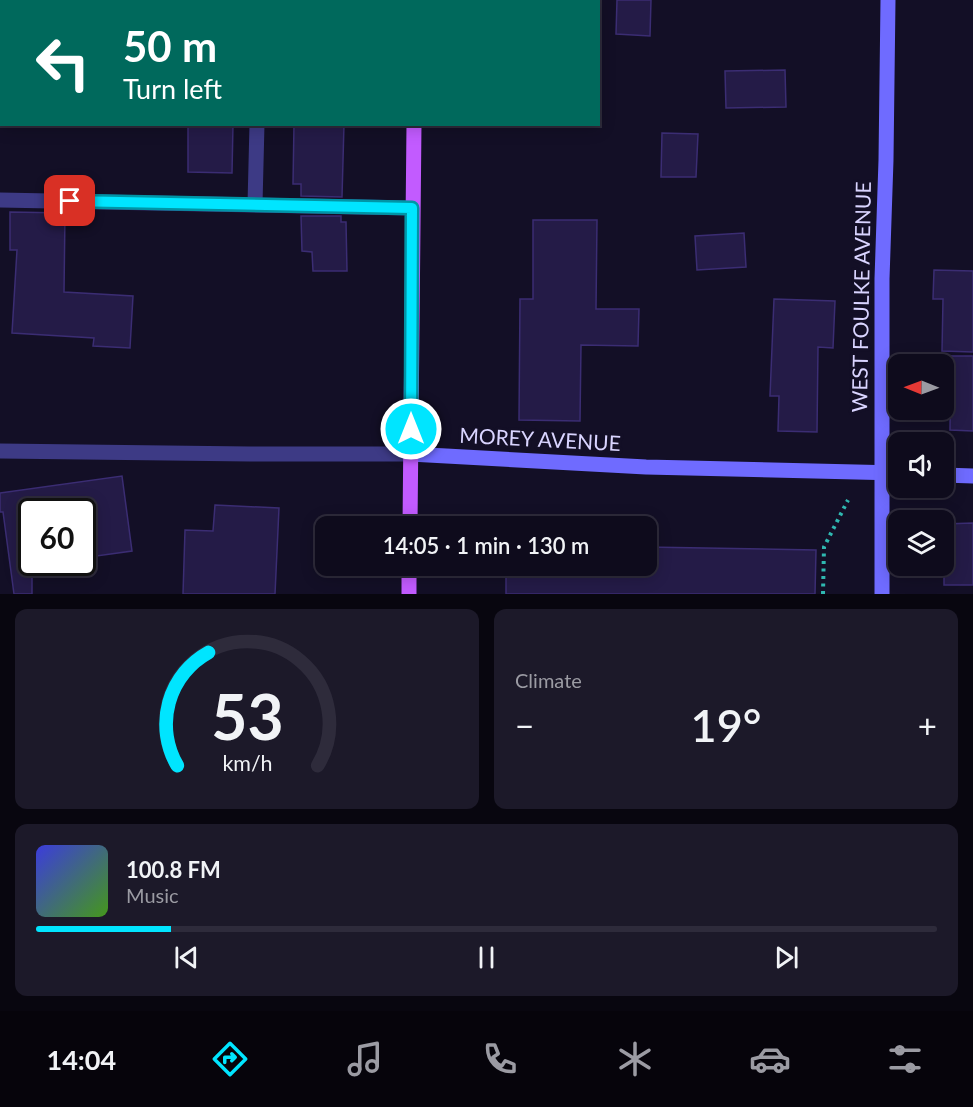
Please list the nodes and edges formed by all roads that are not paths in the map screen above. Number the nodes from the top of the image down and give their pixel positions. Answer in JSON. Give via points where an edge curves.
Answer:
{"nodes":[{"id":1,"x":888,"y":0,"type":"edge"},
{"id":2,"x":257,"y":126,"type":"edge"},
{"id":3,"x":414,"y":126,"type":"edge"},
{"id":4,"x":0,"y":200,"type":"edge"},
{"id":5,"x":255,"y":204,"type":"junction"},
{"id":6,"x":412,"y":208,"type":"junction"},
{"id":7,"x":0,"y":451,"type":"edge"},
{"id":8,"x":410,"y":454,"type":"junction"},
{"id":9,"x":881,"y":473,"type":"junction"},
{"id":10,"x":888,"y":473,"type":"edge"},
{"id":11,"x":954,"y":475,"type":"edge"},
{"id":12,"x":973,"y":476,"type":"edge"},
{"id":13,"x":410,"y":516,"type":"edge"},
{"id":14,"x":409,"y":576,"type":"edge"},
{"id":15,"x":409,"y":594,"type":"edge"},
{"id":16,"x":882,"y":594,"type":"edge"}],
"edges":[{"from":1,"to":9,"type":"street","name":"WEST FOULKE AVENUE"},
{"from":2,"to":5,"type":"street"},
{"from":3,"to":6,"type":"main road"},
{"from":4,"to":5,"type":"street"},
{"from":5,"to":6,"type":"street"},
{"from":6,"to":8,"type":"main road"},
{"from":7,"to":8,"type":"street","name":"MOREY AVENUE"},
{"from":8,"to":9,"type":"street","name":"MOREY AVENUE"},
{"from":8,"to":13,"type":"main road"},
{"from":9,"to":10,"type":"street","name":"MOREY AVENUE"},
{"from":9,"to":16,"type":"street","name":"WEST FOULKE AVENUE"},
{"from":11,"to":12,"type":"street"},
{"from":14,"to":15,"type":"main road"}]}
